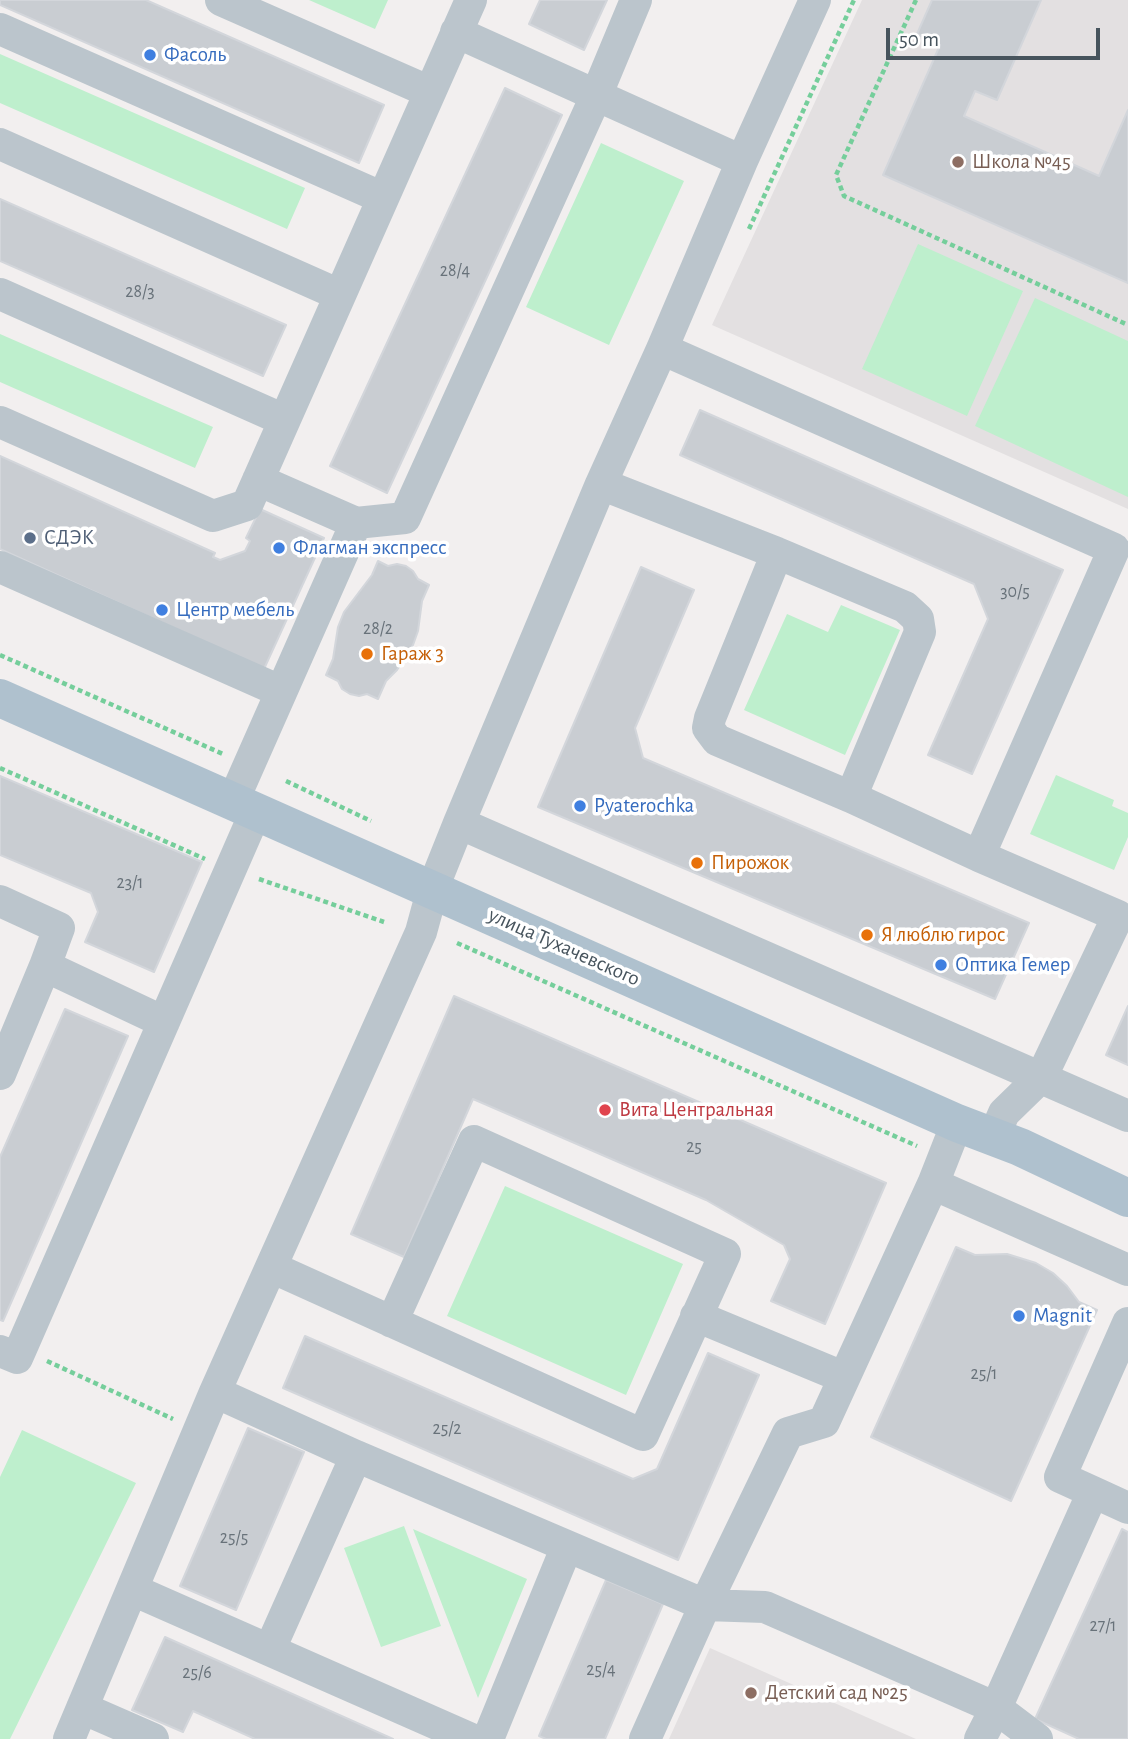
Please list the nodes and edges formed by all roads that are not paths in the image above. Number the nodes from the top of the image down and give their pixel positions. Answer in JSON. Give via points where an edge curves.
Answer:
{"nodes":[{"id":1,"x":221,"y":0,"type":"edge"},
{"id":2,"x":471,"y":0,"type":"edge"},
{"id":3,"x":636,"y":0,"type":"edge"},
{"id":4,"x":815,"y":0,"type":"edge"},
{"id":5,"x":0,"y":29,"type":"edge"},
{"id":6,"x":456,"y":32,"type":"junction"},
{"id":7,"x":430,"y":92,"type":"junction"},
{"id":8,"x":596,"y":96,"type":"junction"},
{"id":9,"x":0,"y":144,"type":"edge"},
{"id":10,"x":742,"y":161,"type":"junction"},
{"id":11,"x":383,"y":198,"type":"junction"},
{"id":12,"x":0,"y":294,"type":"edge"},
{"id":13,"x":340,"y":295,"type":"junction"},
{"id":14,"x":662,"y":349,"type":"junction"},
{"id":15,"x":284,"y":420,"type":"junction"},
{"id":16,"x":0,"y":422,"type":"edge"},
{"id":17,"x":258,"y":480,"type":"junction"},
{"id":18,"x":601,"y":484,"type":"junction"},
{"id":19,"x":356,"y":523,"type":"junction"},
{"id":20,"x":1121,"y":552,"type":"edge"},
{"id":21,"x":777,"y":553,"type":"junction"},
{"id":22,"x":0,"y":568,"type":"edge"},
{"id":23,"x":280,"y":691,"type":"junction"},
{"id":24,"x":0,"y":698,"type":"edge"},
{"id":25,"x":851,"y":797,"type":"junction"},
{"id":26,"x":244,"y":806,"type":"junction"},
{"id":27,"x":459,"y":823,"type":"junction"},
{"id":28,"x":979,"y":856,"type":"junction"},
{"id":29,"x":433,"y":888,"type":"junction"},
{"id":30,"x":0,"y":901,"type":"edge"},
{"id":31,"x":1123,"y":905,"type":"edge"},
{"id":32,"x":45,"y":966,"type":"junction"},
{"id":33,"x":13,"y":1005,"type":"edge"},
{"id":34,"x":164,"y":1022,"type":"junction"},
{"id":35,"x":0,"y":1074,"type":"edge"},
{"id":36,"x":1042,"y":1076,"type":"junction"},
{"id":37,"x":1128,"y":1116,"type":"edge"},
{"id":38,"x":993,"y":1138,"type":"junction"},
{"id":39,"x":945,"y":1155,"type":"junction"},
{"id":40,"x":1128,"y":1198,"type":"edge"},
{"id":41,"x":271,"y":1267,"type":"junction"},
{"id":42,"x":1128,"y":1270,"type":"edge"},
{"id":43,"x":696,"y":1316,"type":"junction"},
{"id":44,"x":392,"y":1322,"type":"junction"},
{"id":45,"x":1128,"y":1323,"type":"edge"},
{"id":46,"x":11,"y":1350,"type":"edge"},
{"id":47,"x":843,"y":1377,"type":"junction"},
{"id":48,"x":215,"y":1392,"type":"junction"},
{"id":49,"x":356,"y":1456,"type":"junction"},
{"id":50,"x":1093,"y":1492,"type":"junction"},
{"id":51,"x":1128,"y":1508,"type":"edge"},
{"id":52,"x":567,"y":1546,"type":"junction"},
{"id":53,"x":133,"y":1590,"type":"junction"},
{"id":54,"x":705,"y":1605,"type":"junction"},
{"id":55,"x":270,"y":1649,"type":"junction"},
{"id":56,"x":82,"y":1708,"type":"junction"},
{"id":57,"x":996,"y":1708,"type":"junction"},
{"id":58,"x":69,"y":1739,"type":"edge"},
{"id":59,"x":153,"y":1739,"type":"edge"},
{"id":60,"x":471,"y":1739,"type":"edge"},
{"id":61,"x":488,"y":1739,"type":"edge"},
{"id":62,"x":645,"y":1739,"type":"edge"},
{"id":63,"x":980,"y":1739,"type":"edge"},
{"id":64,"x":1037,"y":1739,"type":"edge"}],
"edges":[{"from":1,"to":7,"type":"street"},
{"from":2,"to":6,"type":"street"},
{"from":3,"to":8,"type":"street"},
{"from":4,"to":10,"type":"street"},
{"from":5,"to":11,"type":"street"},
{"from":6,"to":7,"type":"street"},
{"from":6,"to":8,"type":"street"},
{"from":7,"to":11,"type":"street"},
{"from":8,"to":10,"type":"street"},
{"from":8,"to":19,"type":"street","via":[[405,518]]},
{"from":9,"to":13,"type":"street"},
{"from":10,"to":14,"type":"street"},
{"from":11,"to":13,"type":"street"},
{"from":12,"to":15,"type":"street"},
{"from":13,"to":15,"type":"street"},
{"from":14,"to":18,"type":"street"},
{"from":14,"to":20,"type":"street"},
{"from":15,"to":17,"type":"street"},
{"from":16,"to":17,"type":"street","via":[[213,516],[247,505]]},
{"from":17,"to":19,"type":"street"},
{"from":18,"to":21,"type":"street"},
{"from":18,"to":27,"type":"street"},
{"from":19,"to":23,"type":"street"},
{"from":20,"to":28,"type":"street"},
{"from":21,"to":25,"type":"street","via":[[905,607],[918,619],[919,632]]},
{"from":21,"to":25,"type":"street","via":[[708,728],[717,740]]},
{"from":22,"to":23,"type":"street"},
{"from":23,"to":26,"type":"street"},
{"from":24,"to":26,"type":"main road","name":"улица Тухачевского"},
{"from":25,"to":28,"type":"street"},
{"from":26,"to":29,"type":"main road","name":"улица Тухачевского"},
{"from":26,"to":34,"type":"street","via":[[230,870]]},
{"from":27,"to":29,"type":"street"},
{"from":27,"to":36,"type":"street"},
{"from":28,"to":31,"type":"street"},
{"from":29,"to":39,"type":"main road","name":"улица Тухачевского"},
{"from":29,"to":41,"type":"street","via":[[421,932]]},
{"from":30,"to":32,"type":"street","via":[[59,928]]},
{"from":31,"to":36,"type":"street"},
{"from":32,"to":33,"type":"street"},
{"from":32,"to":34,"type":"street"},
{"from":33,"to":35,"type":"street"},
{"from":34,"to":46,"type":"street"},
{"from":36,"to":37,"type":"street"},
{"from":36,"to":38,"type":"street","via":[[1004,1113]]},
{"from":38,"to":39,"type":"main road","name":"улица Тухачевского"},
{"from":38,"to":40,"type":"main road","name":"улица Тухачевского"},
{"from":39,"to":42,"type":"street"},
{"from":39,"to":47,"type":"street"},
{"from":41,"to":44,"type":"street"},
{"from":41,"to":48,"type":"street"},
{"from":43,"to":44,"type":"street","via":[[643,1435]]},
{"from":43,"to":44,"type":"street","via":[[724,1254],[474,1141]]},
{"from":43,"to":47,"type":"street"},
{"from":45,"to":50,"type":"street","via":[[1060,1477]]},
{"from":47,"to":54,"type":"street","via":[[824,1422],[788,1433]]},
{"from":48,"to":49,"type":"street"},
{"from":48,"to":53,"type":"street"},
{"from":49,"to":52,"type":"street"},
{"from":49,"to":55,"type":"street"},
{"from":50,"to":51,"type":"street"},
{"from":50,"to":57,"type":"street"},
{"from":52,"to":54,"type":"street"},
{"from":52,"to":61,"type":"street"},
{"from":53,"to":55,"type":"street"},
{"from":53,"to":56,"type":"street"},
{"from":54,"to":57,"type":"street","via":[[765,1607]]},
{"from":54,"to":62,"type":"street"},
{"from":55,"to":60,"type":"street"},
{"from":56,"to":58,"type":"street"},
{"from":56,"to":59,"type":"street"},
{"from":57,"to":63,"type":"street"},
{"from":57,"to":64,"type":"street"}]}
